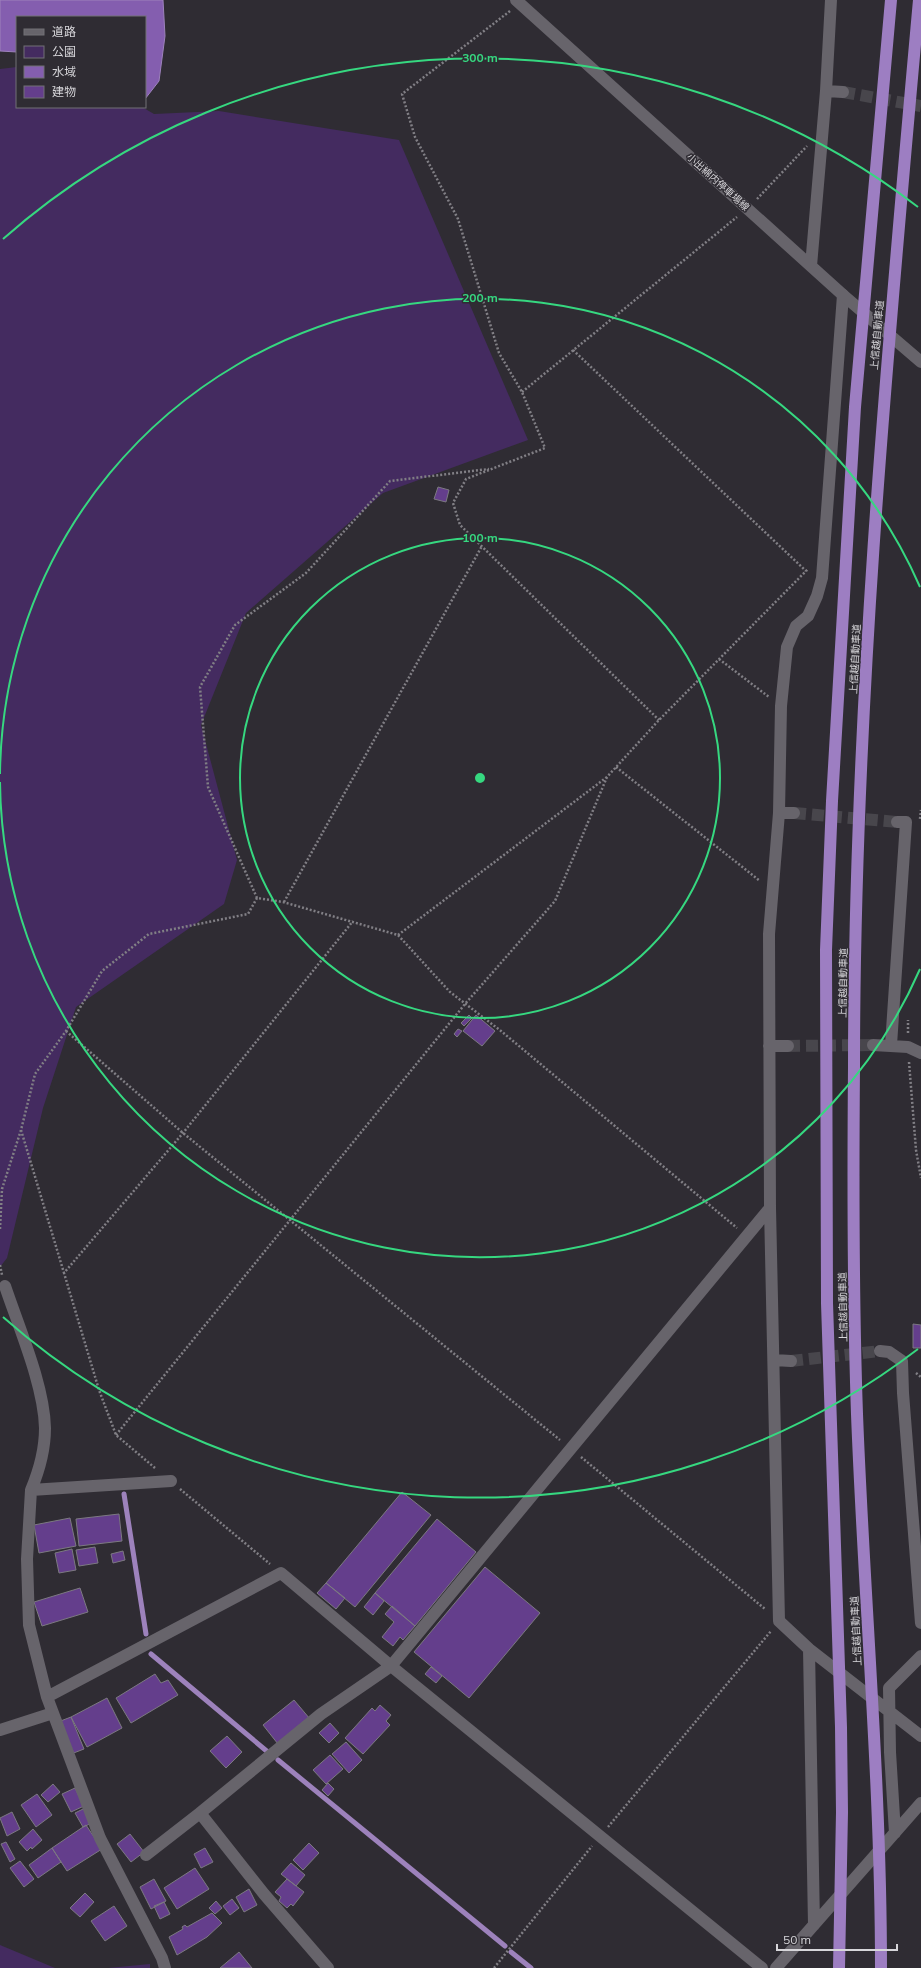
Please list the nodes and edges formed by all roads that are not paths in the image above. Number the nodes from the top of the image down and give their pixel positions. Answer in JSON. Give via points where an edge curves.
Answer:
{"nodes":[{"id":1,"x":831,"y":0,"type":"edge"},
{"id":2,"x":891,"y":0,"type":"edge"},
{"id":3,"x":919,"y":0,"type":"edge"},
{"id":4,"x":518,"y":2,"type":"edge"},
{"id":5,"x":826,"y":91,"type":"junction"},
{"id":6,"x":843,"y":92,"type":"tunnel mouth"},
{"id":7,"x":811,"y":266,"type":"junction"},
{"id":8,"x":843,"y":295,"type":"junction"},
{"id":9,"x":921,"y":362,"type":"edge"},
{"id":10,"x":780,"y":813,"type":"junction"},
{"id":11,"x":794,"y":813,"type":"tunnel mouth"},
{"id":12,"x":897,"y":822,"type":"dead end"},
{"id":13,"x":873,"y":1045,"type":"tunnel mouth"},
{"id":14,"x":891,"y":1045,"type":"junction"},
{"id":15,"x":769,"y":1046,"type":"junction"},
{"id":16,"x":788,"y":1046,"type":"tunnel mouth"},
{"id":17,"x":921,"y":1053,"type":"edge"},
{"id":18,"x":770,"y":1208,"type":"junction"},
{"id":19,"x":5,"y":1286,"type":"dead end"},
{"id":20,"x":880,"y":1351,"type":"tunnel mouth"},
{"id":21,"x":774,"y":1360,"type":"junction"},
{"id":22,"x":790,"y":1361,"type":"tunnel mouth"},
{"id":23,"x":171,"y":1481,"type":"road end"},
{"id":24,"x":31,"y":1490,"type":"junction"},
{"id":25,"x":921,"y":1623,"type":"edge"},
{"id":26,"x":810,"y":1649,"type":"junction"},
{"id":27,"x":921,"y":1656,"type":"edge"},
{"id":28,"x":391,"y":1666,"type":"junction"},
{"id":29,"x":47,"y":1697,"type":"junction"},
{"id":30,"x":888,"y":1709,"type":"junction"},
{"id":31,"x":53,"y":1713,"type":"junction"},
{"id":32,"x":0,"y":1730,"type":"edge"},
{"id":33,"x":921,"y":1736,"type":"edge"},
{"id":34,"x":921,"y":1803,"type":"edge"},
{"id":35,"x":200,"y":1813,"type":"junction"},
{"id":36,"x":895,"y":1833,"type":"junction"},
{"id":37,"x":146,"y":1855,"type":"dead end"},
{"id":38,"x":814,"y":1925,"type":"junction"},
{"id":39,"x":165,"y":1968,"type":"edge"},
{"id":40,"x":328,"y":1968,"type":"edge"},
{"id":41,"x":762,"y":1968,"type":"edge"},
{"id":42,"x":776,"y":1968,"type":"edge"},
{"id":43,"x":839,"y":1968,"type":"edge"},
{"id":44,"x":880,"y":1968,"type":"edge"}],
"edges":[{"from":1,"to":5,"type":"street"},
{"from":2,"to":43,"type":"highway","name":"上信越自動車道","via":[[855,407],[841,628],[831,833],[825,1057],[826,1303],[842,1812]]},
{"from":3,"to":44,"type":"highway","name":"上信越自動車道","via":[[882,413],[859,810],[854,1061],[857,1413],[878,1831]]},
{"from":4,"to":7,"type":"street","name":"小出綿内停車場線"},
{"from":5,"to":6,"type":"street"},
{"from":5,"to":7,"type":"street"},
{"from":7,"to":8,"type":"street","name":"小出綿内停車場線"},
{"from":8,"to":9,"type":"street","name":"小出綿内停車場線"},
{"from":8,"to":10,"type":"street","via":[[822,578],[808,616],[796,626],[787,647],[781,706]]},
{"from":10,"to":11,"type":"street"},
{"from":10,"to":15,"type":"street","via":[[769,934]]},
{"from":12,"to":14,"type":"street","via":[[906,822]]},
{"from":13,"to":14,"type":"street"},
{"from":14,"to":17,"type":"street","via":[[908,1047]]},
{"from":15,"to":16,"type":"street"},
{"from":15,"to":18,"type":"street"},
{"from":18,"to":21,"type":"street"},
{"from":18,"to":28,"type":"street"},
{"from":19,"to":24,"type":"street","via":[[40,1394],[45,1428],[40,1467]]},
{"from":20,"to":25,"type":"street","via":[[889,1352],[902,1360]]},
{"from":21,"to":22,"type":"street"},
{"from":21,"to":26,"type":"street","via":[[779,1621]]},
{"from":23,"to":24,"type":"street"},
{"from":24,"to":29,"type":"street","via":[[27,1559],[29,1625]]},
{"from":26,"to":30,"type":"street"},
{"from":26,"to":38,"type":"street"},
{"from":27,"to":30,"type":"street","via":[[889,1688]]},
{"from":28,"to":29,"type":"street","via":[[281,1573]]},
{"from":28,"to":35,"type":"street","via":[[321,1714]]},
{"from":28,"to":41,"type":"street"},
{"from":29,"to":31,"type":"street"},
{"from":30,"to":33,"type":"street"},
{"from":30,"to":36,"type":"street"},
{"from":31,"to":32,"type":"street"},
{"from":31,"to":39,"type":"street","via":[[100,1838]]},
{"from":34,"to":36,"type":"street"},
{"from":35,"to":37,"type":"street"},
{"from":35,"to":40,"type":"street","via":[[264,1894]]},
{"from":36,"to":38,"type":"street"},
{"from":38,"to":42,"type":"street"}]}
